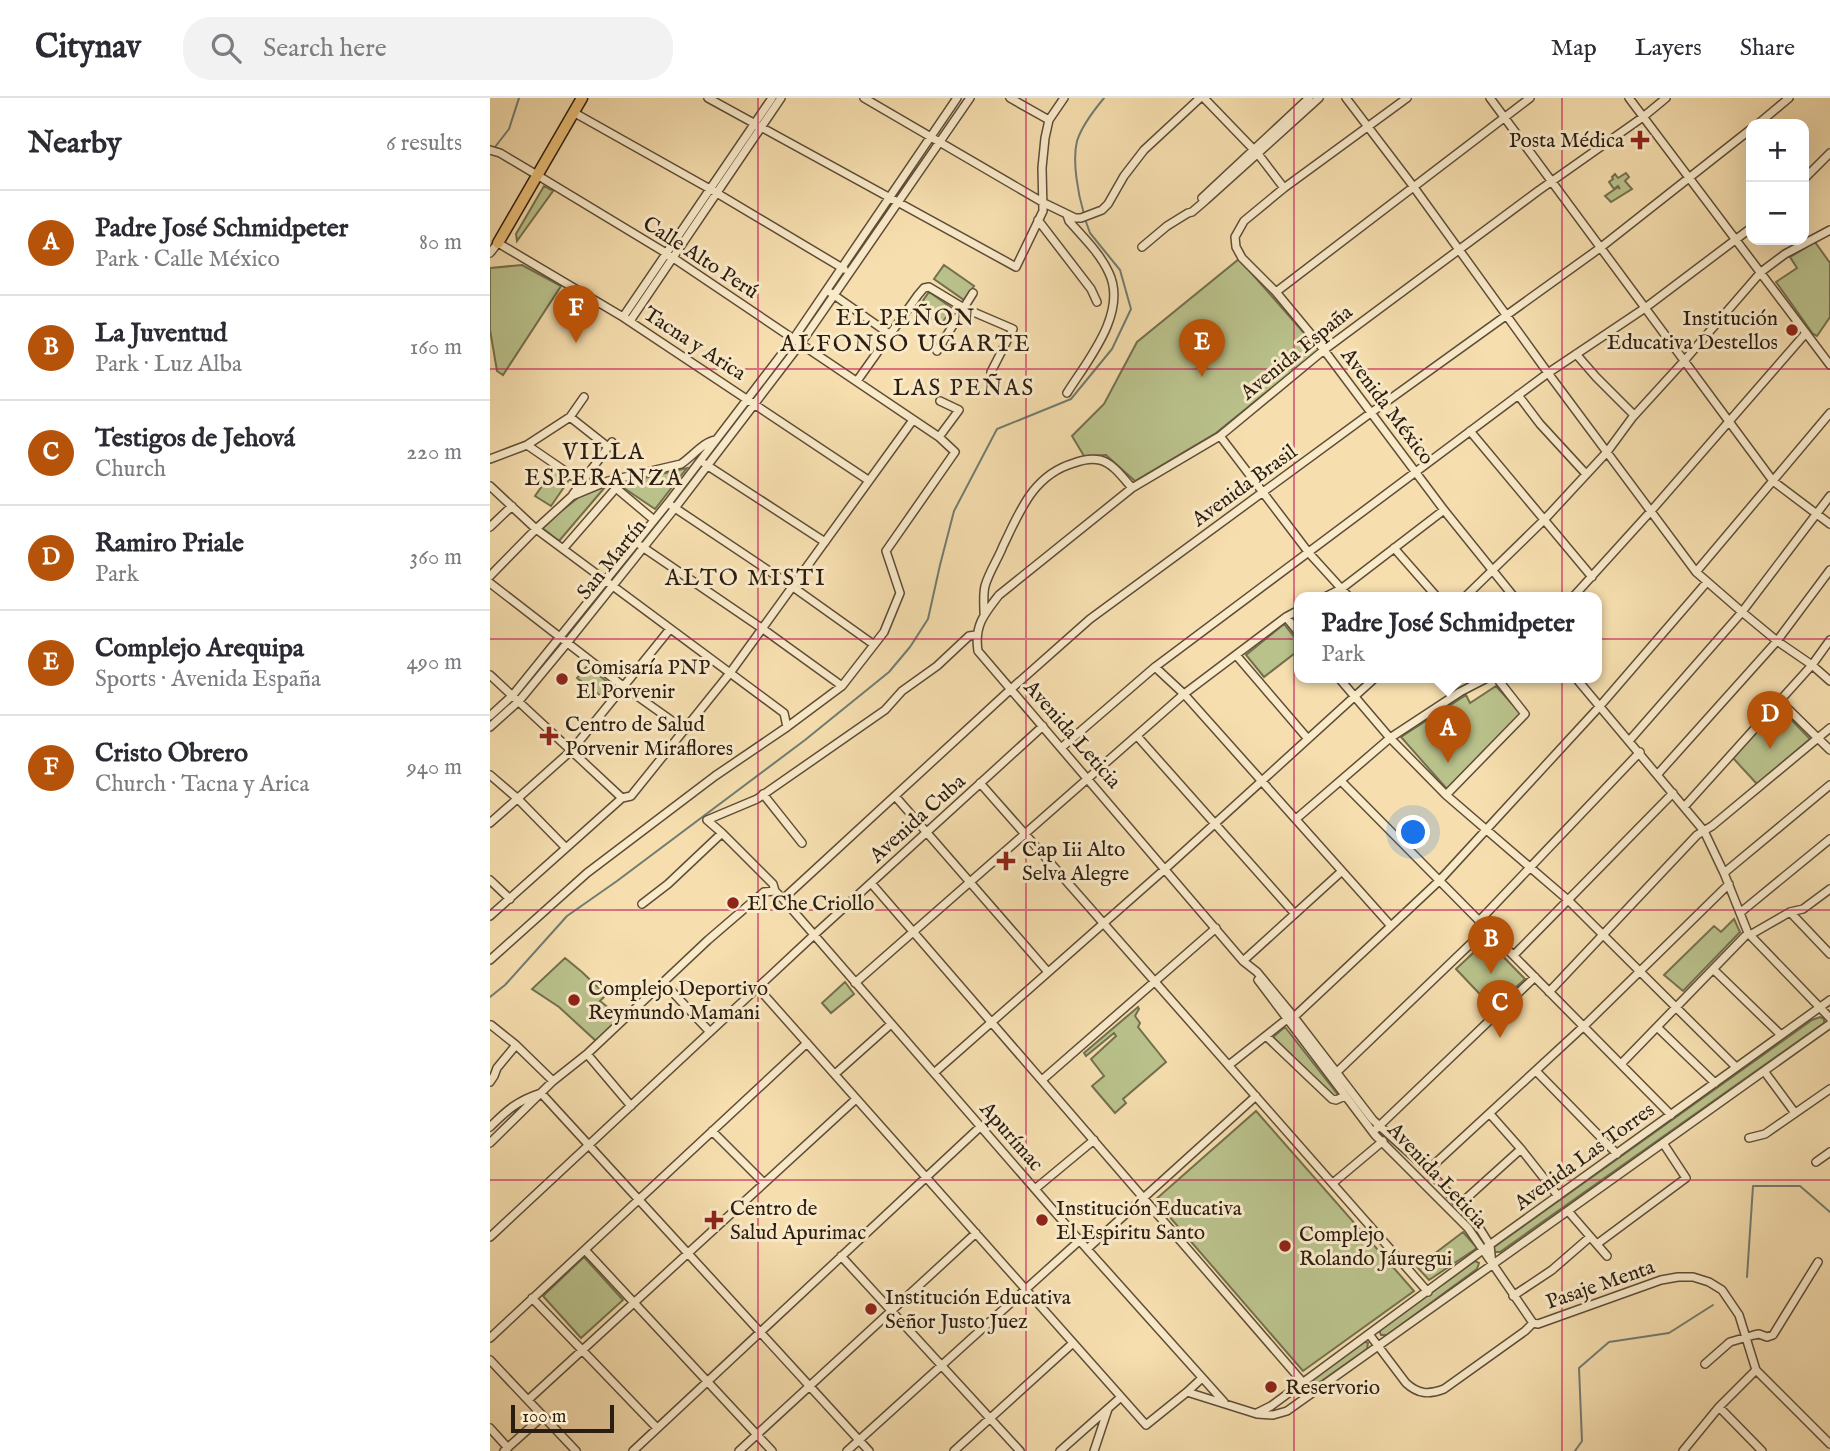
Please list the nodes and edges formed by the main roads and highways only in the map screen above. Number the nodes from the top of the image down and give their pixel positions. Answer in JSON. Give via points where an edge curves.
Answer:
{"nodes":[{"id":1,"x":582,"y":98,"type":"edge"},
{"id":2,"x":498,"y":243,"type":"road end"}],
"edges":[{"from":1,"to":2,"type":"main road"}]}
